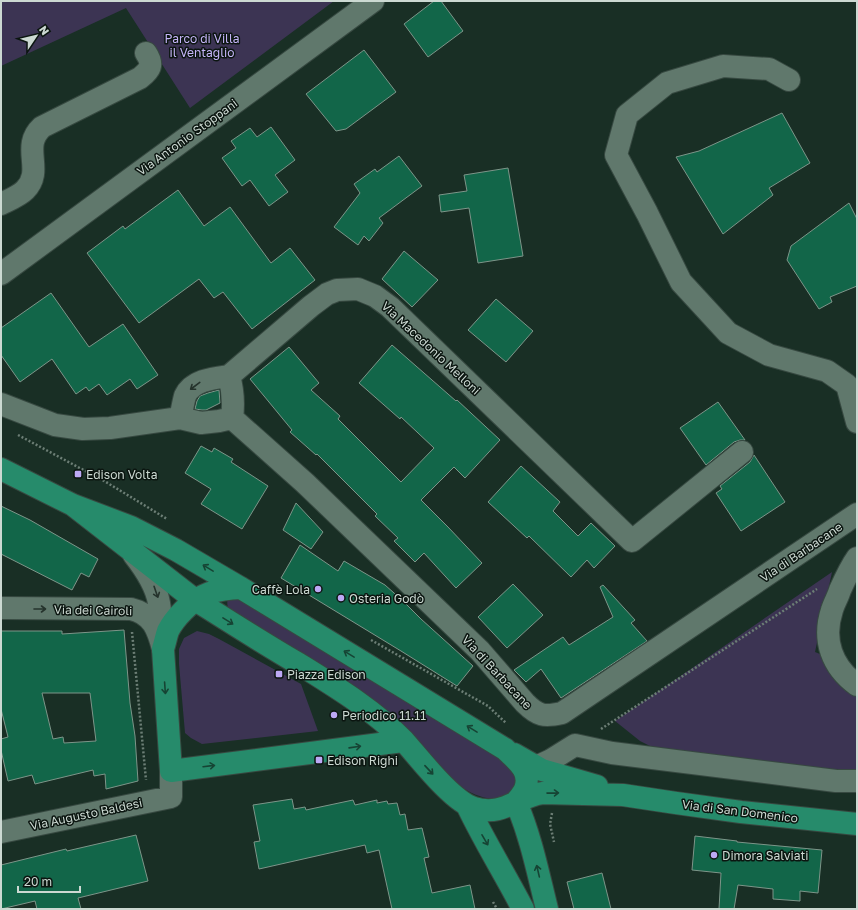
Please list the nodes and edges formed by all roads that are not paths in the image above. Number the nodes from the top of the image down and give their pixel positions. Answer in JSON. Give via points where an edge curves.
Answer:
{"nodes":[{"id":1,"x":373,"y":1,"type":"edge"},
{"id":2,"x":146,"y":53,"type":"dead end"},
{"id":3,"x":789,"y":80,"type":"dead end"},
{"id":4,"x":1,"y":204,"type":"edge"},
{"id":5,"x":1,"y":274,"type":"edge"},
{"id":6,"x":229,"y":376,"type":"junction"},
{"id":7,"x":1,"y":404,"type":"edge"},
{"id":8,"x":180,"y":418,"type":"junction"},
{"id":9,"x":232,"y":418,"type":"junction"},
{"id":10,"x":857,"y":422,"type":"edge"},
{"id":11,"x":742,"y":452,"type":"dead end"},
{"id":12,"x":1,"y":468,"type":"edge"},
{"id":13,"x":857,"y":514,"type":"edge"},
{"id":14,"x":133,"y":539,"type":"junction"},
{"id":15,"x":857,"y":558,"type":"edge"},
{"id":16,"x":241,"y":588,"type":"junction"},
{"id":17,"x":195,"y":600,"type":"junction"},
{"id":18,"x":1,"y":608,"type":"edge"},
{"id":19,"x":163,"y":649,"type":"junction"},
{"id":20,"x":857,"y":685,"type":"edge"},
{"id":21,"x":403,"y":741,"type":"junction"},
{"id":22,"x":505,"y":749,"type":"junction"},
{"id":23,"x":536,"y":767,"type":"junction"},
{"id":24,"x":171,"y":771,"type":"junction"},
{"id":25,"x":857,"y":781,"type":"edge"},
{"id":26,"x":623,"y":794,"type":"junction"},
{"id":27,"x":516,"y":802,"type":"junction"},
{"id":28,"x":467,"y":805,"type":"junction"},
{"id":29,"x":857,"y":824,"type":"edge"},
{"id":30,"x":1,"y":832,"type":"edge"},
{"id":31,"x":523,"y":909,"type":"edge"},
{"id":32,"x":547,"y":909,"type":"edge"}],
"edges":[{"from":1,"to":5,"type":"street","name":"Via Antonio Stoppani"},
{"from":2,"to":4,"type":"street","via":[[151,60],[146,74],[38,130],[32,145],[34,172],[31,182],[21,193]]},
{"from":3,"to":10,"type":"street","via":[[769,69],[722,66],[667,84],[627,115],[616,155],[681,282],[728,333],[769,355],[828,371],[847,385]]},
{"from":6,"to":8,"type":"street","one_way":true,"via":[[213,378],[191,388],[186,395]]},
{"from":6,"to":9,"type":"street"},
{"from":6,"to":11,"type":"street","name":"Via Macedonio Melloni","via":[[327,294],[337,290],[358,288],[390,307],[632,541]]},
{"from":7,"to":8,"type":"street","via":[[55,425],[83,429],[110,428]]},
{"from":8,"to":9,"type":"street","via":[[201,423]]},
{"from":9,"to":13,"type":"street","name":"Via di Barbacane","via":[[305,483],[480,651],[528,706],[539,714],[548,716],[562,714]]},
{"from":12,"to":14,"type":"main road"},
{"from":16,"to":14,"type":"main road","one_way":true,"via":[[176,550]]},
{"from":14,"to":17,"type":"main road"},
{"from":14,"to":19,"type":"street","one_way":true,"via":[[157,594]]},
{"from":15,"to":20,"type":"street","via":[[832,611],[828,631],[830,651],[838,667]]},
{"from":16,"to":17,"type":"main road","via":[[209,592]]},
{"from":22,"to":16,"type":"main road","one_way":true},
{"from":17,"to":19,"type":"main road","via":[[172,623]]},
{"from":17,"to":21,"type":"main road","one_way":true,"via":[[356,700]]},
{"from":18,"to":19,"type":"street","name":"Via dei Cairoli","one_way":true,"via":[[131,609],[144,614],[155,626]]},
{"from":19,"to":24,"type":"main road","one_way":true},
{"from":24,"to":21,"type":"main road","one_way":true},
{"from":21,"to":28,"type":"main road","one_way":true,"via":[[445,787]]},
{"from":22,"to":23,"type":"main road","name":"Via di San Domenico"},
{"from":22,"to":27,"type":"main road","via":[[525,772],[525,790]]},
{"from":23,"to":25,"type":"street","via":[[575,745],[612,753],[836,781]]},
{"from":23,"to":26,"type":"main road","name":"Via di San Domenico"},
{"from":24,"to":30,"type":"street","name":"Via Augusto Baldesi","via":[[171,796]]},
{"from":27,"to":26,"type":"main road","name":"Via di San Domenico","one_way":true,"via":[[543,793]]},
{"from":26,"to":29,"type":"main road","name":"Via di San Domenico","via":[[741,812]]},
{"from":27,"to":28,"type":"main road","name":"Via di San Domenico","via":[[496,810],[484,810]]},
{"from":32,"to":27,"type":"main road","one_way":true,"via":[[533,850]]},
{"from":28,"to":31,"type":"main road","one_way":true}]}
